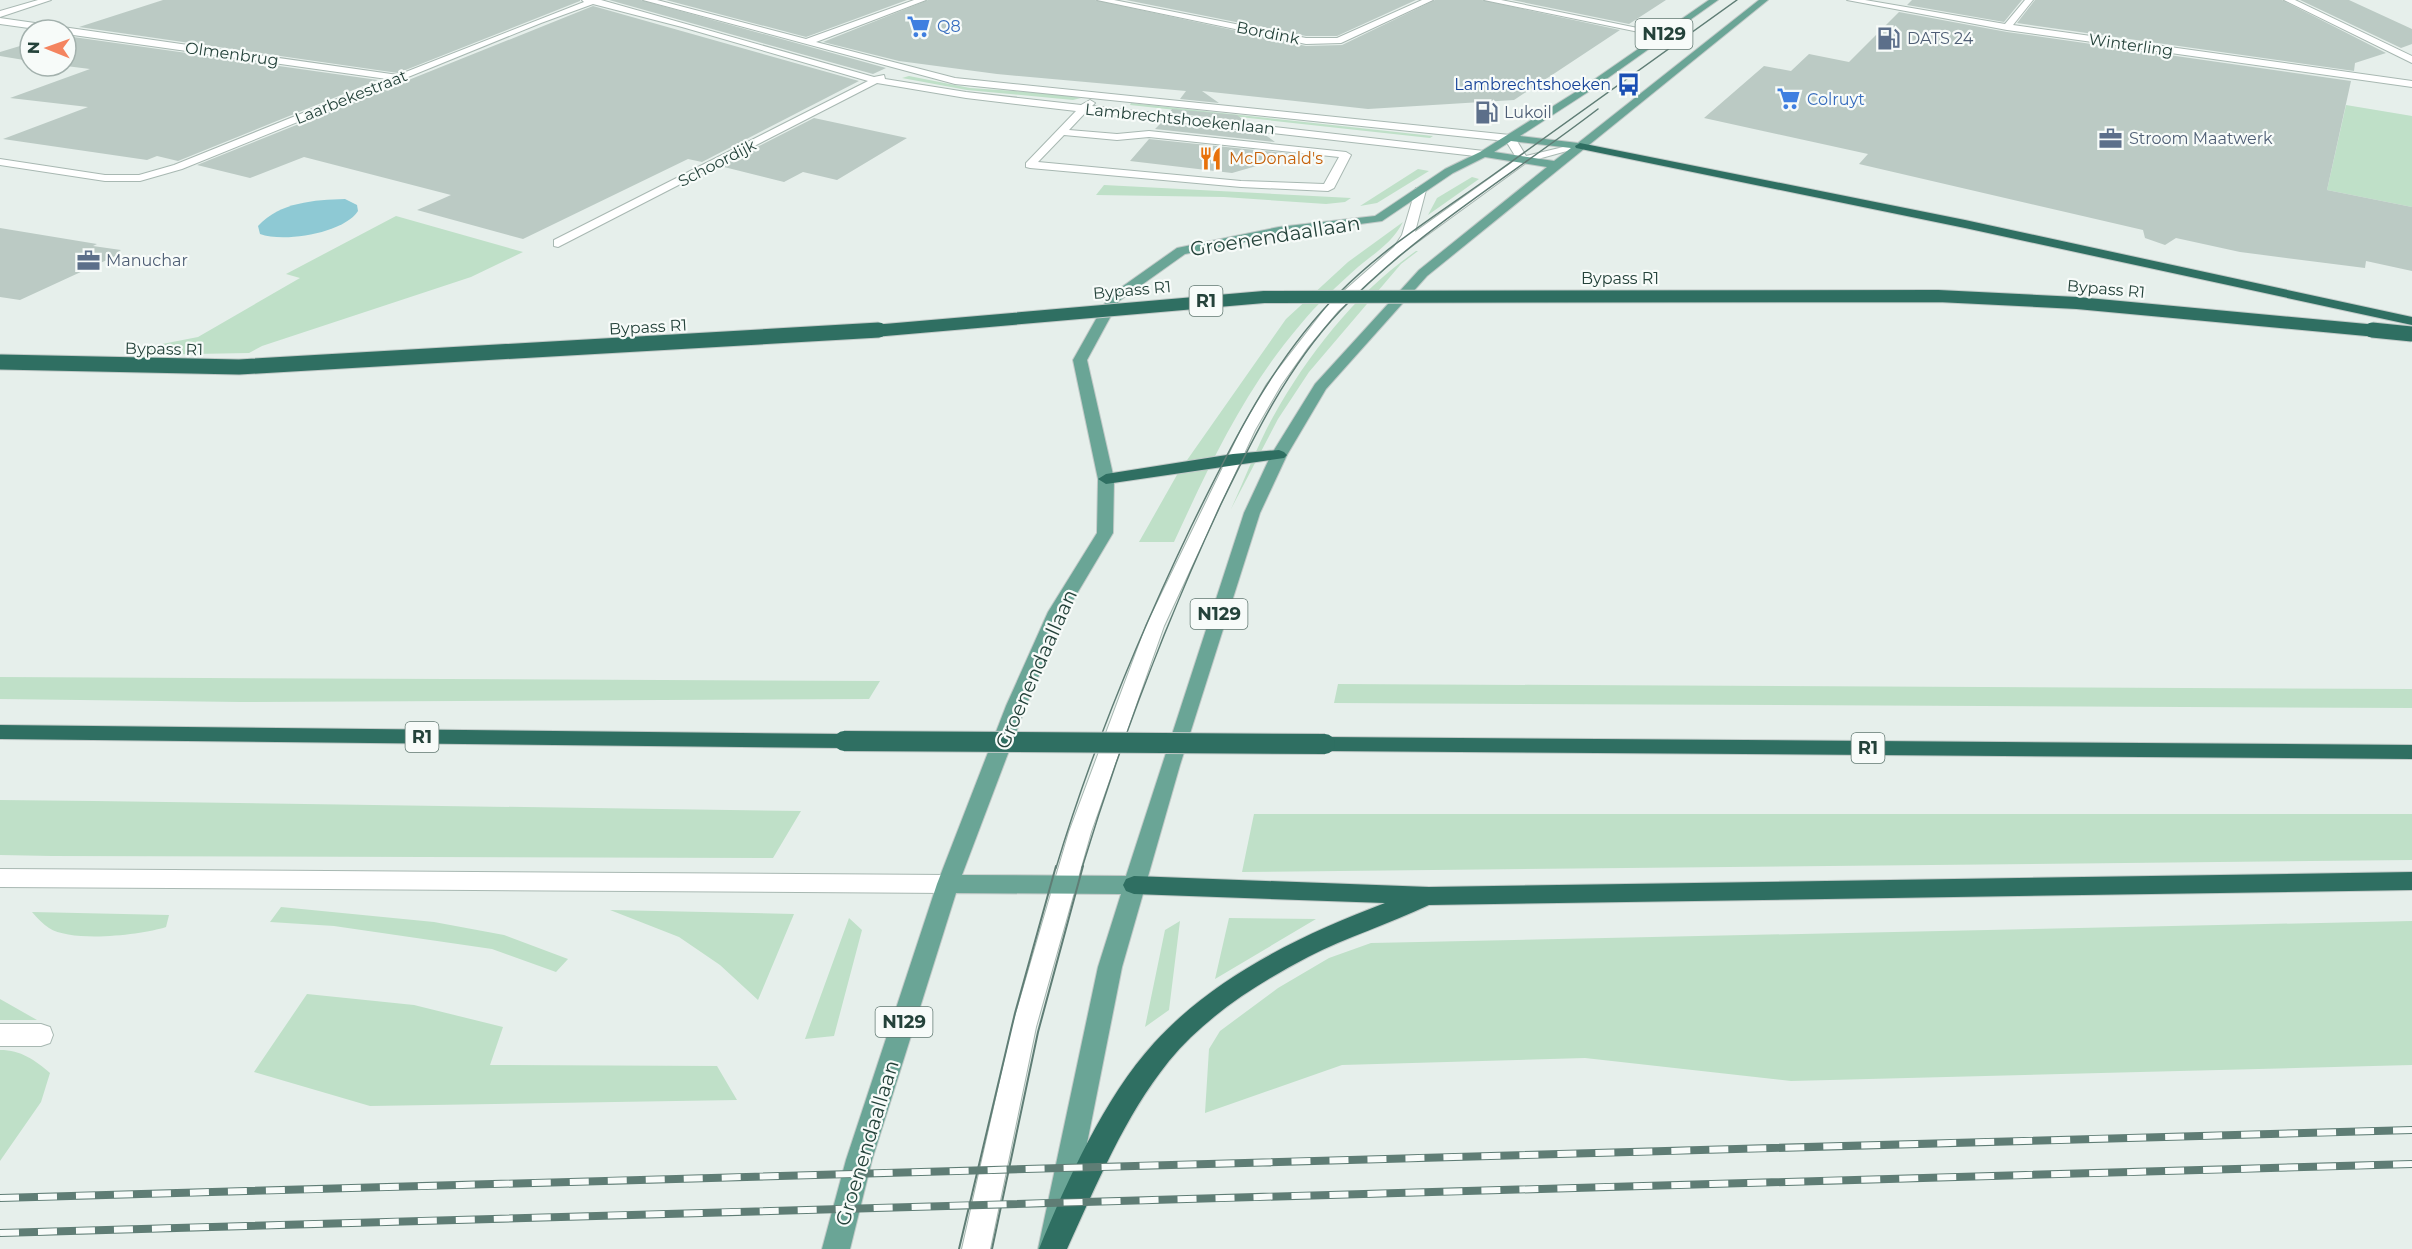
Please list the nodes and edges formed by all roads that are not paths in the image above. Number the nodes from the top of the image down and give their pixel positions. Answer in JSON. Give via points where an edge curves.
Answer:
{"nodes":[{"id":1,"x":47,"y":0,"type":"edge"},
{"id":2,"x":592,"y":0,"type":"edge"},
{"id":3,"x":646,"y":0,"type":"edge"},
{"id":4,"x":922,"y":0,"type":"edge"},
{"id":5,"x":1101,"y":0,"type":"edge"},
{"id":6,"x":1429,"y":0,"type":"edge"},
{"id":7,"x":1488,"y":0,"type":"edge"},
{"id":8,"x":1714,"y":0,"type":"edge"},
{"id":9,"x":1764,"y":0,"type":"edge"},
{"id":10,"x":1851,"y":0,"type":"edge"},
{"id":11,"x":2029,"y":0,"type":"edge"},
{"id":12,"x":2288,"y":0,"type":"edge"},
{"id":13,"x":1892,"y":3,"type":"edge"},
{"id":14,"x":0,"y":20,"type":"edge"},
{"id":15,"x":18,"y":23,"type":"edge"},
{"id":16,"x":2007,"y":27,"type":"junction"},
{"id":17,"x":78,"y":33,"type":"edge"},
{"id":18,"x":1663,"y":34,"type":"junction"},
{"id":19,"x":809,"y":40,"type":"junction"},
{"id":20,"x":2412,"y":60,"type":"edge"},
{"id":21,"x":905,"y":68,"type":"junction"},
{"id":22,"x":398,"y":77,"type":"junction"},
{"id":23,"x":875,"y":80,"type":"junction"},
{"id":24,"x":2412,"y":84,"type":"edge"},
{"id":25,"x":1098,"y":96,"type":"junction"},
{"id":26,"x":1084,"y":108,"type":"junction"},
{"id":27,"x":1062,"y":132,"type":"junction"},
{"id":28,"x":1510,"y":138,"type":"junction"},
{"id":29,"x":1580,"y":146,"type":"junction"},
{"id":30,"x":1484,"y":154,"type":"junction"},
{"id":31,"x":1523,"y":160,"type":"junction"},
{"id":32,"x":0,"y":162,"type":"edge"},
{"id":33,"x":1556,"y":165,"type":"junction"},
{"id":34,"x":1420,"y":190,"type":"junction"},
{"id":35,"x":558,"y":243,"type":"dead end"},
{"id":36,"x":1394,"y":253,"type":"junction"},
{"id":37,"x":2412,"y":321,"type":"edge"},
{"id":38,"x":2412,"y":334,"type":"edge"},
{"id":39,"x":0,"y":362,"type":"edge"},
{"id":40,"x":1280,"y":455,"type":"junction"},
{"id":41,"x":1233,"y":459,"type":"junction"},
{"id":42,"x":1106,"y":479,"type":"junction"},
{"id":43,"x":0,"y":732,"type":"edge"},
{"id":44,"x":2412,"y":752,"type":"edge"},
{"id":45,"x":0,"y":878,"type":"edge"},
{"id":46,"x":2412,"y":881,"type":"edge"},
{"id":47,"x":948,"y":884,"type":"junction"},
{"id":48,"x":1063,"y":884,"type":"junction"},
{"id":49,"x":1134,"y":885,"type":"junction"},
{"id":50,"x":1429,"y":896,"type":"junction"},
{"id":51,"x":0,"y":1035,"type":"edge"},
{"id":52,"x":41,"y":1035,"type":"dead end"},
{"id":53,"x":836,"y":1249,"type":"edge"},
{"id":54,"x":976,"y":1249,"type":"edge"},
{"id":55,"x":1053,"y":1249,"type":"edge"}],
"edges":[{"from":1,"to":14,"type":"street"},
{"from":2,"to":22,"type":"street","name":"Laarbekestraat"},
{"from":2,"to":23,"type":"street","name":"Lambrechtshoekenlaan"},
{"from":3,"to":19,"type":"street","name":"Lambrechtshoekenlaan"},
{"from":4,"to":19,"type":"street"},
{"from":5,"to":6,"type":"street","name":"Bordink","via":[[1305,41],[1338,41]]},
{"from":7,"to":18,"type":"street"},
{"from":8,"to":18,"type":"main road","name":"Groenendaallaan","number":"N129"},
{"from":9,"to":29,"type":"main road","number":"N129"},
{"from":10,"to":13,"type":"street","name":"Winterling"},
{"from":11,"to":16,"type":"street"},
{"from":12,"to":20,"type":"street"},
{"from":13,"to":16,"type":"street","name":"Winterling"},
{"from":14,"to":15,"type":"street"},
{"from":16,"to":24,"type":"street","name":"Winterling"},
{"from":17,"to":22,"type":"street","name":"Olmenbrug"},
{"from":18,"to":28,"type":"main road","name":"Groenendaallaan","number":"N129"},
{"from":19,"to":21,"type":"street","name":"Lambrechtshoekenlaan"},
{"from":21,"to":23,"type":"street"},
{"from":21,"to":25,"type":"street","name":"Lambrechtshoekenlaan","via":[[955,81]]},
{"from":22,"to":32,"type":"street","name":"Laarbekestraat","via":[[178,167],[141,178],[105,178]]},
{"from":23,"to":26,"type":"street","name":"Lambrechtshoekenlaan"},
{"from":23,"to":35,"type":"street","name":"Schoordijk"},
{"from":25,"to":26,"type":"street"},
{"from":25,"to":28,"type":"street","name":"Lambrechtshoekenlaan"},
{"from":26,"to":27,"type":"street"},
{"from":26,"to":30,"type":"street","name":"Lambrechtshoekenlaan"},
{"from":27,"to":27,"type":"street","via":[[1030,165],[1328,188],[1346,154],[1149,134],[1117,137]]},
{"from":28,"to":29,"type":"main road"},
{"from":28,"to":30,"type":"main road","name":"Groenendaallaan","number":"N129"},
{"from":28,"to":31,"type":"street"},
{"from":29,"to":31,"type":"street"},
{"from":29,"to":33,"type":"main road","number":"N129"},
{"from":29,"to":37,"type":"highway"},
{"from":30,"to":31,"type":"main road"},
{"from":30,"to":34,"type":"main road","name":"Groenendaallaan","number":"N129"},
{"from":31,"to":33,"type":"main road"},
{"from":31,"to":36,"type":"street"},
{"from":33,"to":40,"type":"main road","number":"N129","via":[[1424,273],[1320,387]]},
{"from":34,"to":36,"type":"street","via":[[1407,236]]},
{"from":34,"to":42,"type":"main road","name":"Groenendaallaan","number":"N129","via":[[1378,219],[1280,231],[1181,251],[1114,299],[1080,360]]},
{"from":36,"to":41,"type":"street","via":[[1333,308],[1303,344],[1274,384]]},
{"from":38,"to":39,"type":"highway","name":"Bypass R1","number":"R1","bridge":true,"via":[[2077,303],[1938,296],[1276,297],[859,332],[239,367]]},
{"from":40,"to":41,"type":"highway"},
{"from":40,"to":49,"type":"main road","number":"N129","via":[[1252,513]]},
{"from":41,"to":42,"type":"highway"},
{"from":41,"to":48,"type":"street","via":[[1155,626]]},
{"from":42,"to":47,"type":"main road","name":"Groenendaallaan","number":"N129","via":[[1105,533],[1057,612],[1016,706]]},
{"from":43,"to":44,"type":"highway","number":"R1","bridge":true},
{"from":45,"to":47,"type":"street"},
{"from":46,"to":50,"type":"highway"},
{"from":47,"to":48,"type":"main road"},
{"from":47,"to":53,"type":"main road","name":"Groenendaallaan","number":"N129","via":[[859,1161]]},
{"from":48,"to":49,"type":"main road"},
{"from":48,"to":54,"type":"street","via":[[1024,1027]]},
{"from":49,"to":50,"type":"highway"},
{"from":49,"to":55,"type":"main road","number":"N129","via":[[1110,967]]},
{"from":50,"to":55,"type":"highway","via":[[1325,938],[1267,968],[1218,1000],[1178,1035],[1137,1085],[1105,1140]]},
{"from":51,"to":52,"type":"street"}]}
